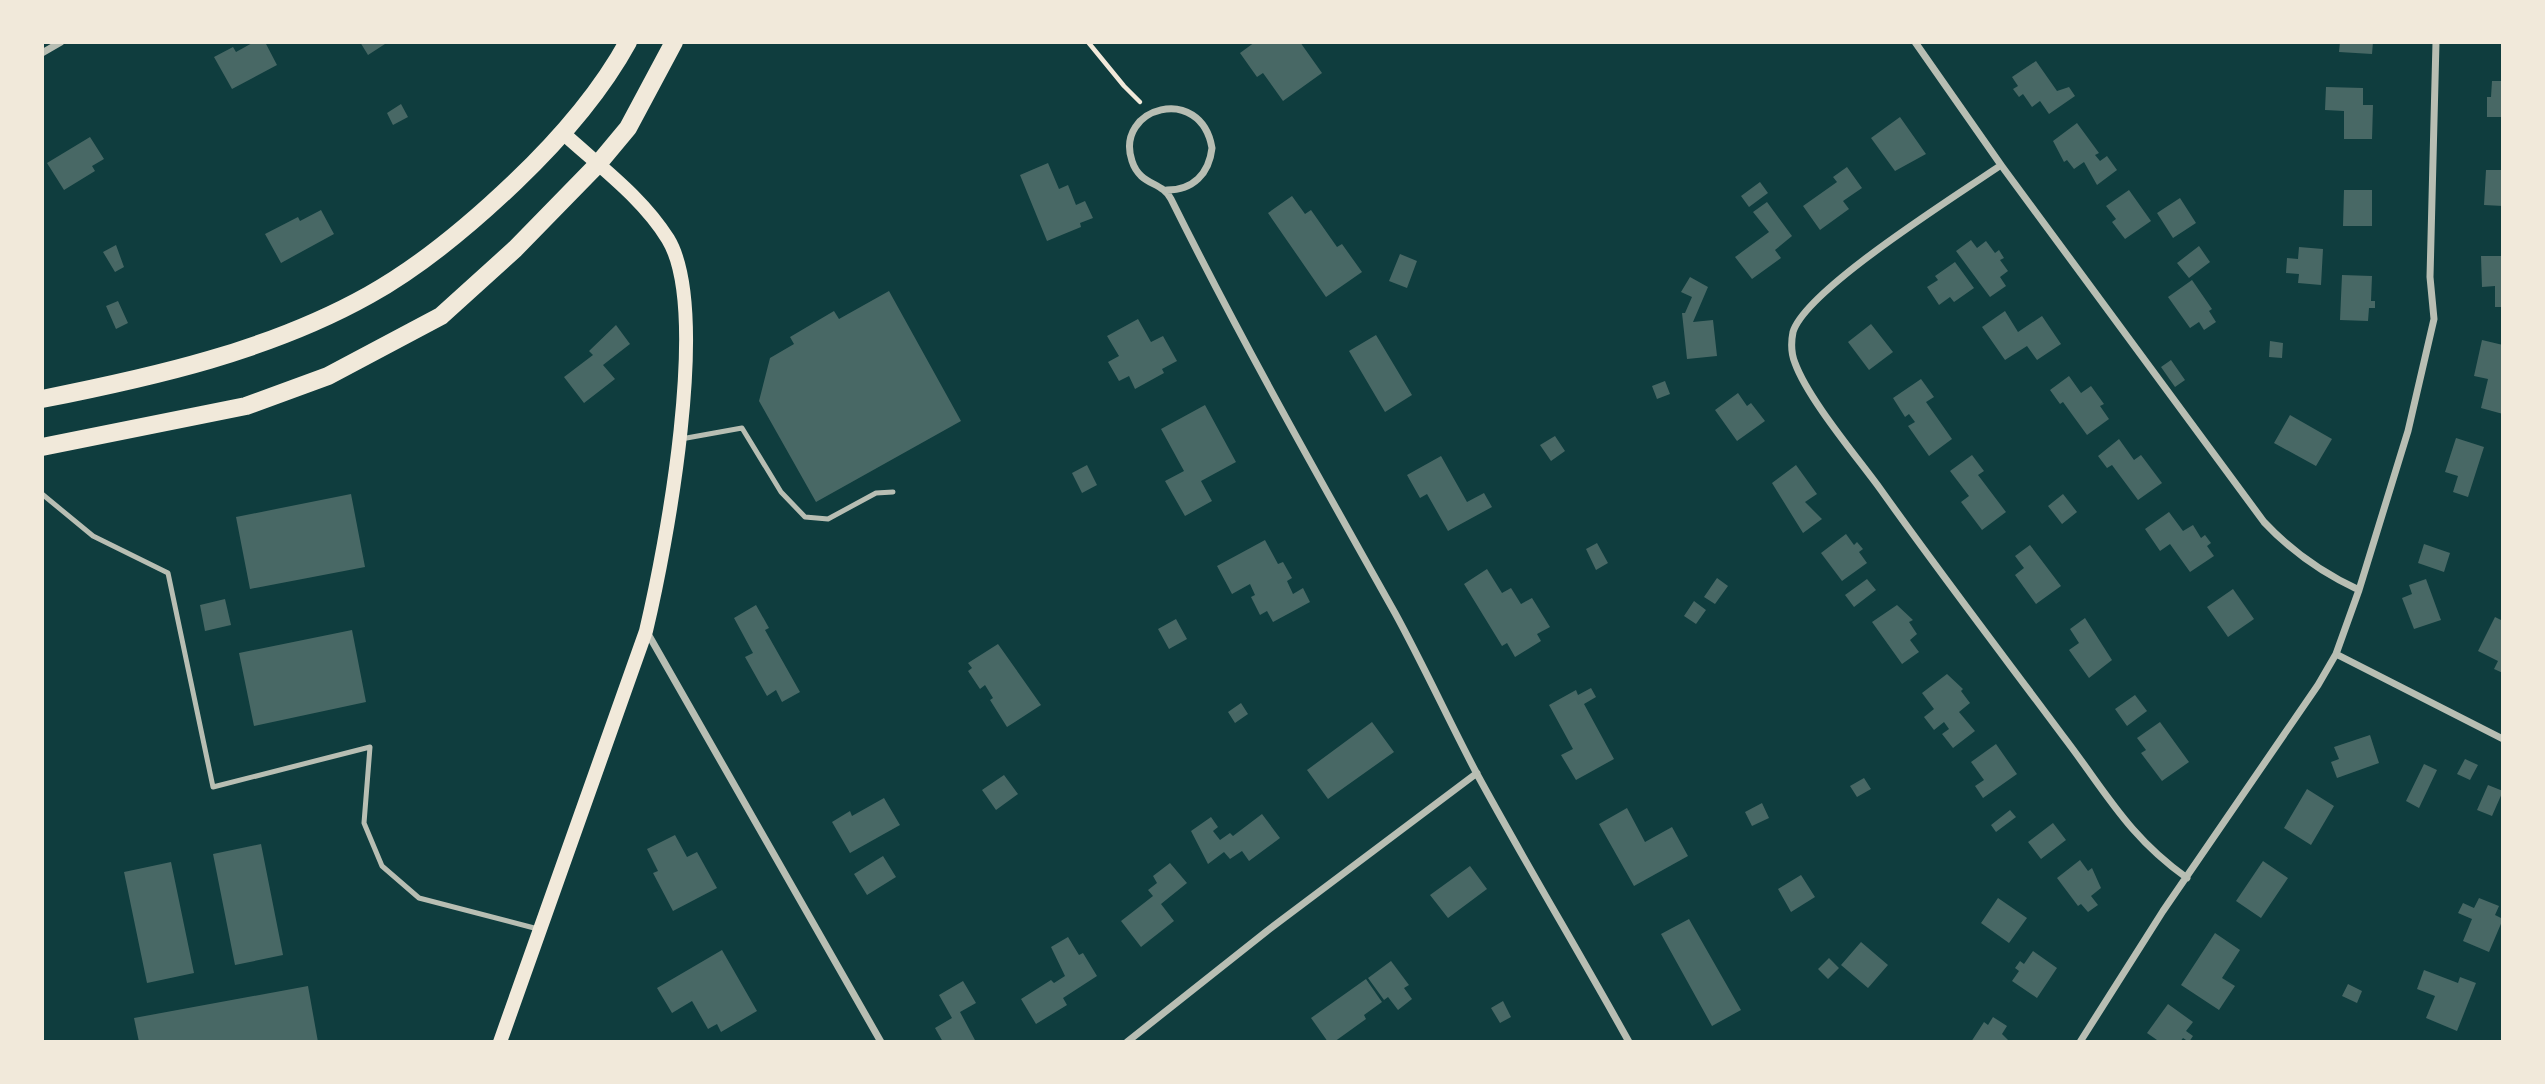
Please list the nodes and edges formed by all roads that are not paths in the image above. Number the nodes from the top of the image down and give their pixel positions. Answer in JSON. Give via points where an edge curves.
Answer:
{"nodes":[{"id":1,"x":61,"y":42,"type":"edge"},
{"id":2,"x":628,"y":42,"type":"edge"},
{"id":3,"x":674,"y":42,"type":"edge"},
{"id":4,"x":1915,"y":42,"type":"edge"},
{"id":5,"x":2436,"y":42,"type":"edge"},
{"id":6,"x":47,"y":45,"type":"edge"},
{"id":7,"x":42,"y":54,"type":"edge"},
{"id":8,"x":563,"y":133,"type":"junction"},
{"id":9,"x":597,"y":164,"type":"junction"},
{"id":10,"x":2001,"y":165,"type":"junction"},
{"id":11,"x":1167,"y":190,"type":"junction"},
{"id":12,"x":42,"y":399,"type":"edge"},
{"id":13,"x":678,"y":439,"type":"junction"},
{"id":14,"x":42,"y":447,"type":"edge"},
{"id":15,"x":892,"y":492,"type":"dead end"},
{"id":16,"x":42,"y":494,"type":"edge"},
{"id":17,"x":2359,"y":590,"type":"junction"},
{"id":18,"x":646,"y":631,"type":"junction"},
{"id":19,"x":2336,"y":654,"type":"junction"},
{"id":20,"x":2503,"y":738,"type":"edge"},
{"id":21,"x":1477,"y":773,"type":"junction"},
{"id":22,"x":2187,"y":878,"type":"junction"},
{"id":23,"x":541,"y":930,"type":"junction"},
{"id":24,"x":500,"y":1042,"type":"edge"},
{"id":25,"x":881,"y":1042,"type":"edge"},
{"id":26,"x":1127,"y":1042,"type":"edge"},
{"id":27,"x":1629,"y":1042,"type":"edge"},
{"id":28,"x":2080,"y":1042,"type":"edge"}],
"edges":[{"from":1,"to":6,"type":"street"},
{"from":2,"to":8,"type":"main road","via":[[609,77]]},
{"from":3,"to":9,"type":"main road","via":[[628,128]]},
{"from":4,"to":10,"type":"street"},
{"from":5,"to":17,"type":"street","via":[[2430,277],[2434,318],[2408,431]]},
{"from":6,"to":7,"type":"street"},
{"from":8,"to":9,"type":"main road"},
{"from":8,"to":12,"type":"main road","via":[[475,220],[369,295],[233,352],[130,382]]},
{"from":9,"to":13,"type":"main road","via":[[655,220],[679,261],[687,345]]},
{"from":9,"to":14,"type":"main road","via":[[441,316],[328,376],[246,406]]},
{"from":10,"to":17,"type":"street","via":[[2264,522],[2287,547]]},
{"from":10,"to":22,"type":"street","via":[[1823,291],[1798,319],[1791,348],[1794,363],[1968,613],[2126,824],[2154,855]]},
{"from":11,"to":11,"type":"street","via":[[1186,187],[1202,176],[1211,158],[1210,138],[1200,120],[1183,110],[1164,108],[1147,115],[1135,128],[1130,155],[1142,179]]},
{"from":11,"to":21,"type":"street","via":[[1226,310],[1415,650]]},
{"from":13,"to":15,"type":"lane","via":[[743,428],[781,492],[804,517],[828,519],[876,493]]},
{"from":13,"to":18,"type":"main road","via":[[661,564]]},
{"from":16,"to":23,"type":"lane","via":[[93,536],[167,573],[214,787],[370,747],[364,823],[382,866],[419,898]]},
{"from":17,"to":19,"type":"street"},
{"from":18,"to":23,"type":"main road"},
{"from":18,"to":25,"type":"street"},
{"from":19,"to":20,"type":"street"},
{"from":19,"to":22,"type":"street"},
{"from":21,"to":26,"type":"street"},
{"from":21,"to":27,"type":"street"},
{"from":22,"to":28,"type":"street"},
{"from":23,"to":24,"type":"main road"}]}
